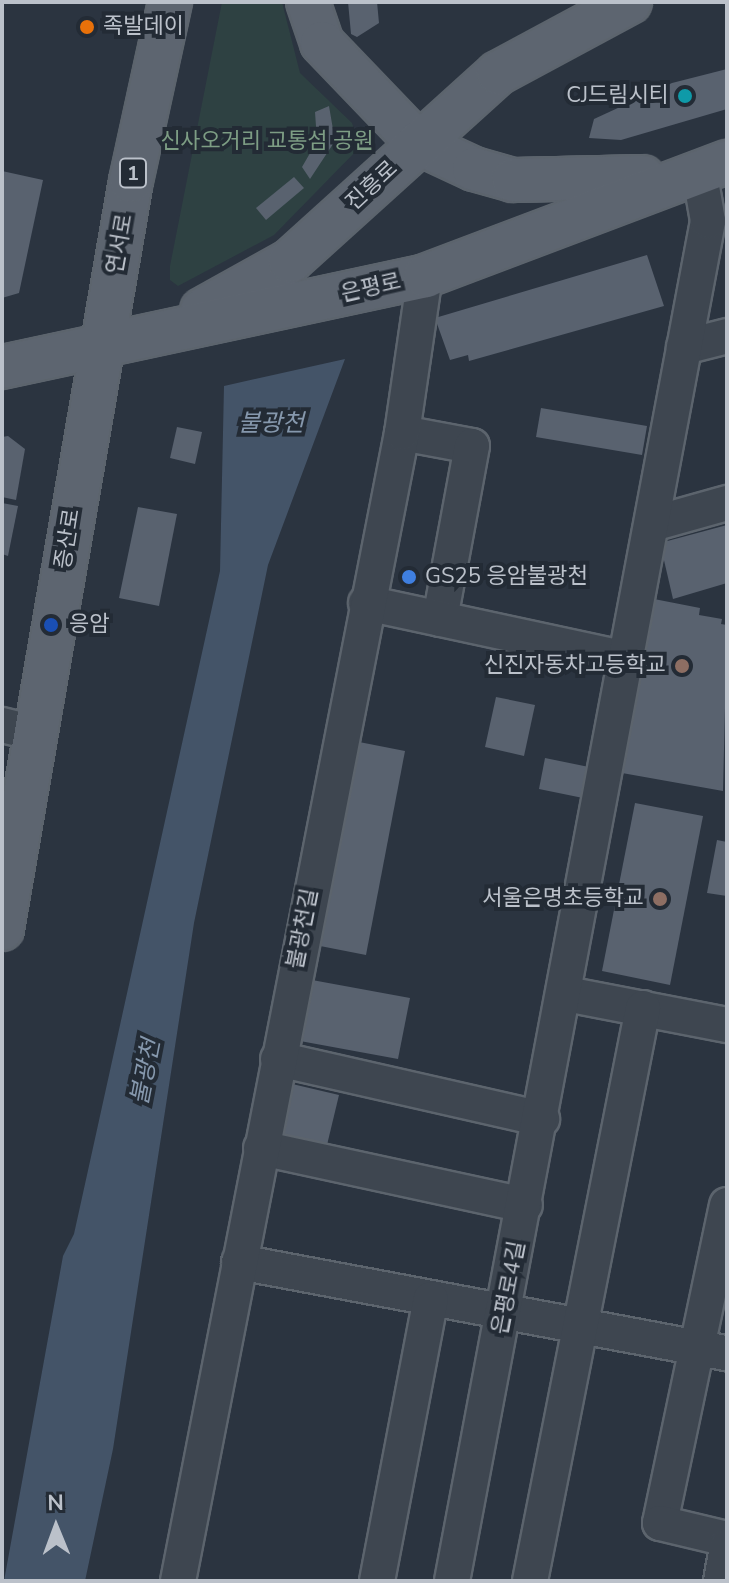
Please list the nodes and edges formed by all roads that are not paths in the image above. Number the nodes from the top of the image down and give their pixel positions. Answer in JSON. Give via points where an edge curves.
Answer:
{"nodes":[{"id":1,"x":170,"y":2,"type":"edge"},
{"id":2,"x":308,"y":2,"type":"edge"},
{"id":3,"x":630,"y":2,"type":"edge"},
{"id":4,"x":418,"y":143,"type":"junction"},
{"id":5,"x":713,"y":166,"type":"edge"},
{"id":6,"x":425,"y":276,"type":"junction"},
{"id":7,"x":727,"y":336,"type":"edge"},
{"id":8,"x":102,"y":345,"type":"junction"},
{"id":9,"x":684,"y":347,"type":"junction"},
{"id":10,"x":2,"y":367,"type":"edge"},
{"id":11,"x":402,"y":433,"type":"junction"},
{"id":12,"x":727,"y":503,"type":"edge"},
{"id":13,"x":652,"y":524,"type":"junction"},
{"id":14,"x":366,"y":603,"type":"junction"},
{"id":15,"x":440,"y":619,"type":"junction"},
{"id":16,"x":627,"y":659,"type":"junction"},
{"id":17,"x":19,"y":729,"type":"edge"},
{"id":18,"x":2,"y":929,"type":"edge"},
{"id":19,"x":566,"y":994,"type":"junction"},
{"id":20,"x":643,"y":1008,"type":"junction"},
{"id":21,"x":727,"y":1025,"type":"edge"},
{"id":22,"x":278,"y":1059,"type":"junction"},
{"id":23,"x":542,"y":1119,"type":"junction"},
{"id":24,"x":261,"y":1148,"type":"junction"},
{"id":25,"x":525,"y":1205,"type":"junction"},
{"id":26,"x":727,"y":1205,"type":"edge"},
{"id":27,"x":239,"y":1262,"type":"junction"},
{"id":28,"x":431,"y":1299,"type":"junction"},
{"id":29,"x":505,"y":1313,"type":"junction"},
{"id":30,"x":577,"y":1325,"type":"junction"},
{"id":31,"x":712,"y":1349,"type":"edge"},
{"id":32,"x":727,"y":1539,"type":"edge"},
{"id":33,"x":727,"y":1547,"type":"edge"},
{"id":34,"x":178,"y":1581,"type":"edge"},
{"id":35,"x":377,"y":1581,"type":"edge"},
{"id":36,"x":452,"y":1581,"type":"edge"},
{"id":37,"x":530,"y":1581,"type":"edge"},
{"id":38,"x":721,"y":1581,"type":"edge"}],
"edges":[{"from":1,"to":8,"type":"main road","name":"연서로","number":"1"},
{"from":2,"to":4,"type":"main road","via":[[322,43]]},
{"from":3,"to":4,"type":"main road","name":"진흥로","via":[[498,73]]},
{"from":4,"to":5,"type":"main road","via":[[513,180],[609,182]]},
{"from":4,"to":8,"type":"main road","name":"진흥로","via":[[273,273],[222,302]]},
{"from":5,"to":6,"type":"main road","name":"은평로"},
{"from":5,"to":9,"type":"street","name":"은평로4길"},
{"from":6,"to":8,"type":"main road","name":"은평로"},
{"from":6,"to":11,"type":"street","name":"불광천길"},
{"from":7,"to":9,"type":"street"},
{"from":8,"to":10,"type":"main road","name":"은평로"},
{"from":8,"to":17,"type":"main road","name":"증산로","number":"1"},
{"from":9,"to":13,"type":"street","name":"은평로4길"},
{"from":11,"to":14,"type":"street","name":"불광천길"},
{"from":11,"to":15,"type":"street","via":[[472,446]]},
{"from":12,"to":13,"type":"street"},
{"from":13,"to":16,"type":"street","name":"은평로4길"},
{"from":14,"to":15,"type":"street"},
{"from":14,"to":22,"type":"street","name":"불광천길"},
{"from":15,"to":16,"type":"street"},
{"from":16,"to":19,"type":"street","name":"은평로4길"},
{"from":17,"to":18,"type":"main road","name":"증산로","number":"1"},
{"from":19,"to":20,"type":"street"},
{"from":19,"to":23,"type":"street","name":"은평로4길"},
{"from":20,"to":21,"type":"street"},
{"from":20,"to":30,"type":"street"},
{"from":22,"to":23,"type":"street"},
{"from":22,"to":24,"type":"street","name":"불광천길"},
{"from":23,"to":25,"type":"street","name":"은평로4길"},
{"from":24,"to":25,"type":"street"},
{"from":24,"to":27,"type":"street","name":"불광천길"},
{"from":25,"to":29,"type":"street","name":"은평로4길"},
{"from":26,"to":31,"type":"street"},
{"from":27,"to":28,"type":"street"},
{"from":27,"to":34,"type":"street","name":"불광천길"},
{"from":28,"to":29,"type":"street"},
{"from":28,"to":35,"type":"street"},
{"from":29,"to":30,"type":"street"},
{"from":29,"to":36,"type":"street","name":"은평로4길"},
{"from":30,"to":31,"type":"street"},
{"from":30,"to":37,"type":"street"},
{"from":31,"to":32,"type":"street","via":[[660,1523]]},
{"from":33,"to":38,"type":"street"}]}
